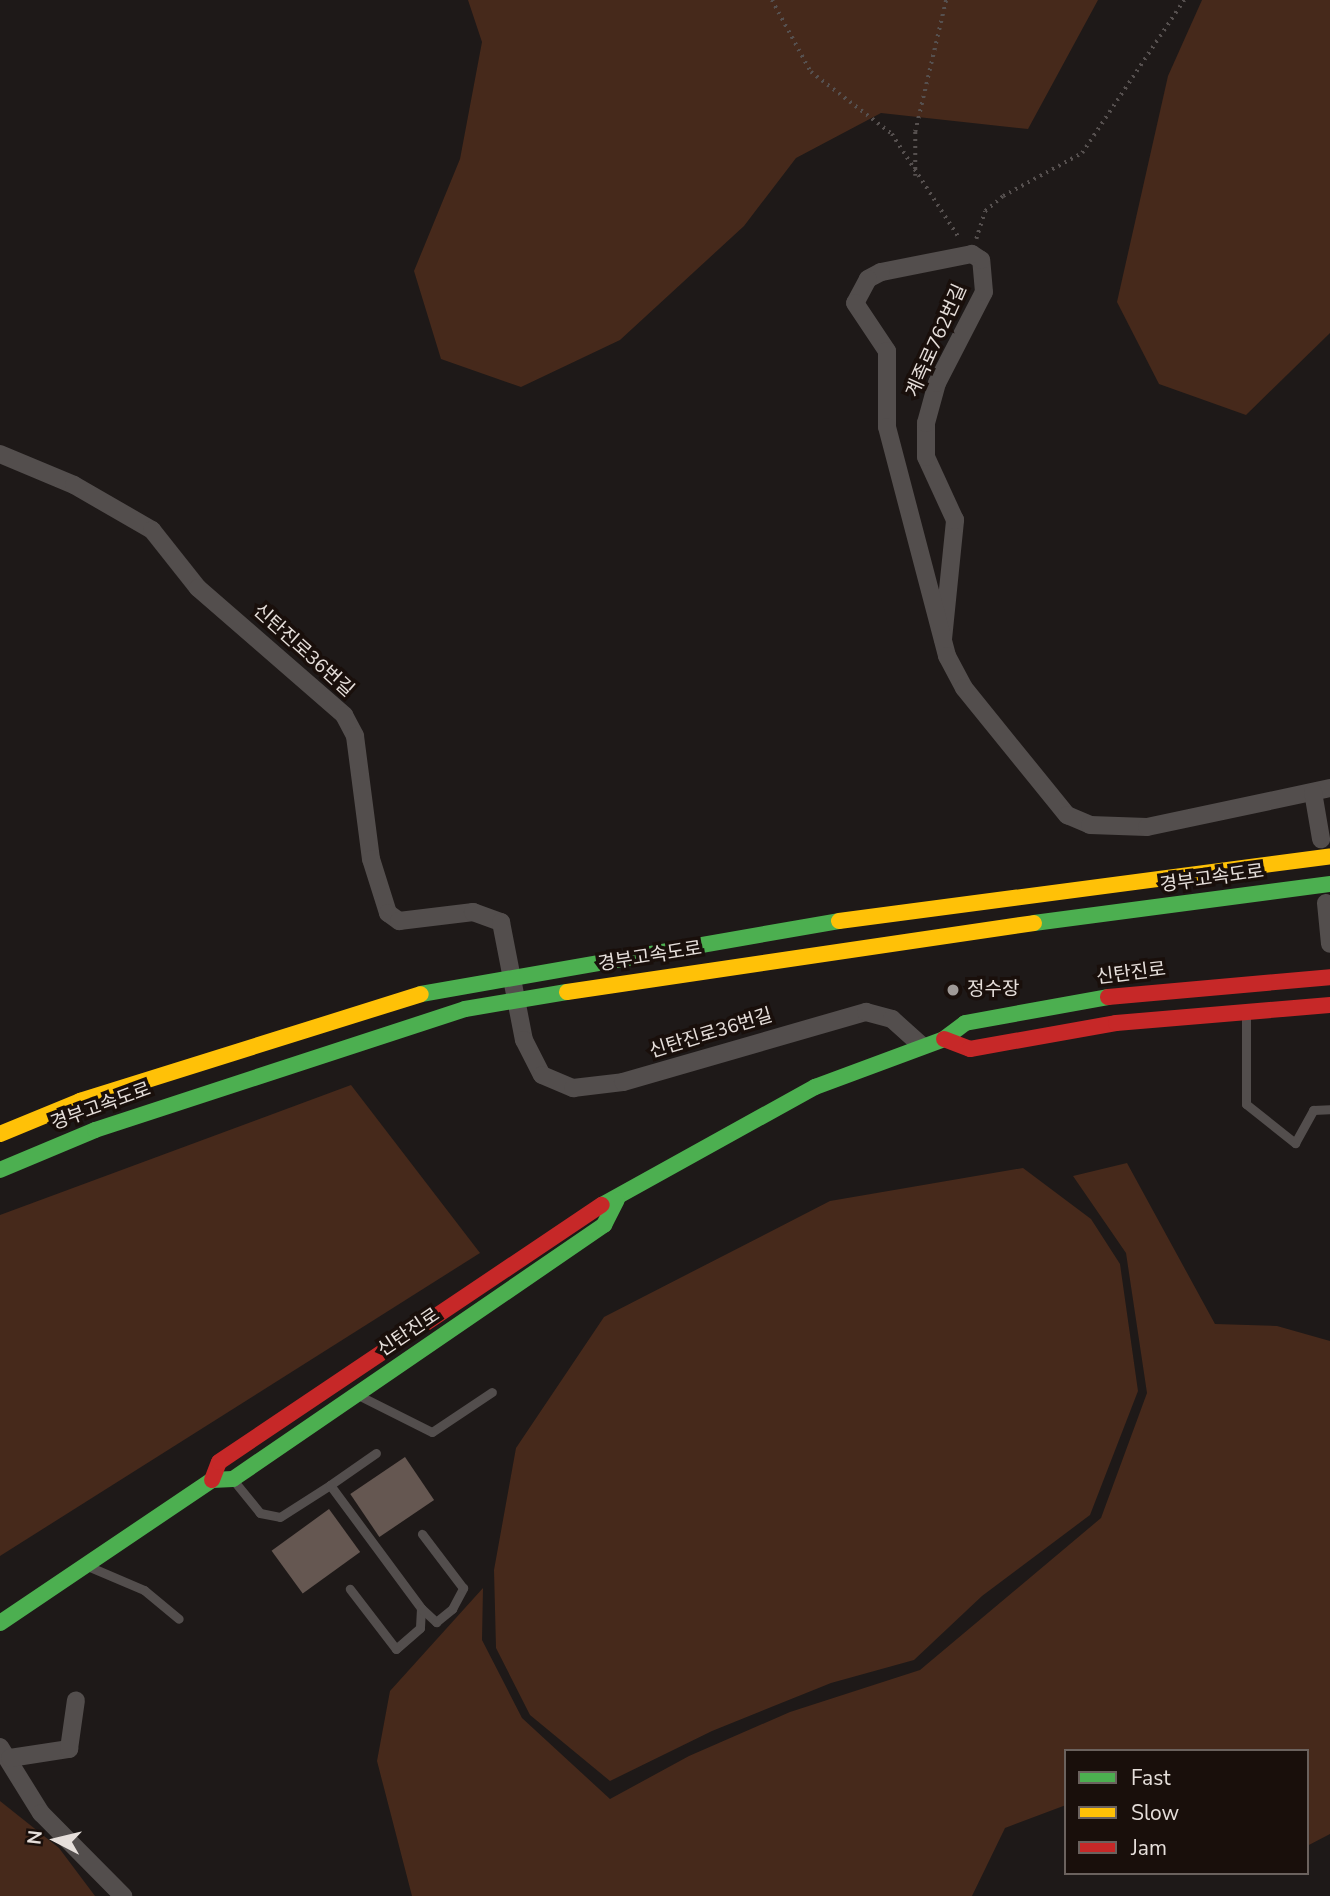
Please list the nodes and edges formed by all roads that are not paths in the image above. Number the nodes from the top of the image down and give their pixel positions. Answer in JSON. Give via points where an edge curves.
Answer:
{"nodes":[{"id":1,"x":0,"y":454,"type":"edge"},
{"id":2,"x":943,"y":639,"type":"junction"},
{"id":3,"x":1321,"y":790,"type":"edge"},
{"id":4,"x":1321,"y":839,"type":"dead end"},
{"id":5,"x":1330,"y":856,"type":"edge"},
{"id":6,"x":1330,"y":884,"type":"edge"},
{"id":7,"x":1326,"y":903,"type":"dead end"},
{"id":8,"x":1330,"y":944,"type":"edge"},
{"id":9,"x":1330,"y":977,"type":"edge"},
{"id":10,"x":1330,"y":1005,"type":"edge"},
{"id":11,"x":1247,"y":1010,"type":"junction"},
{"id":12,"x":944,"y":1039,"type":"junction"},
{"id":13,"x":922,"y":1046,"type":"junction"},
{"id":14,"x":1330,"y":1109,"type":"edge"},
{"id":15,"x":0,"y":1134,"type":"edge"},
{"id":16,"x":0,"y":1170,"type":"edge"},
{"id":17,"x":617,"y":1200,"type":"junction"},
{"id":18,"x":492,"y":1392,"type":"dead end"},
{"id":19,"x":357,"y":1394,"type":"junction"},
{"id":20,"x":376,"y":1453,"type":"dead end"},
{"id":21,"x":233,"y":1479,"type":"junction"},
{"id":22,"x":212,"y":1480,"type":"junction"},
{"id":23,"x":330,"y":1485,"type":"junction"},
{"id":24,"x":422,"y":1534,"type":"dead end"},
{"id":25,"x":85,"y":1565,"type":"junction"},
{"id":26,"x":350,"y":1589,"type":"dead end"},
{"id":27,"x":421,"y":1608,"type":"junction"},
{"id":28,"x":179,"y":1619,"type":"dead end"},
{"id":29,"x":0,"y":1623,"type":"edge"},
{"id":30,"x":76,"y":1700,"type":"dead end"},
{"id":31,"x":5,"y":1753,"type":"edge"},
{"id":32,"x":123,"y":1896,"type":"edge"}],
"edges":[{"from":1,"to":13,"type":"street","name":"신탄진로36번길","via":[[74,485],[152,530],[198,587],[344,715],[355,736],[370,859],[388,913],[399,921],[420,922],[490,915],[503,931],[524,1040],[542,1075],[573,1087],[678,1068],[851,1014],[892,1019]]},
{"from":2,"to":2,"type":"street","name":"계족로762번길","via":[[955,520],[926,457],[926,423],[937,383],[984,292],[981,260],[972,254],[881,272],[867,279],[855,303],[887,351],[887,428]]},
{"from":2,"to":3,"type":"street","name":"계족로762번길","via":[[964,688],[1068,815],[1090,825],[1147,827]]},
{"from":3,"to":4,"type":"street"},
{"from":5,"to":15,"type":"main road","name":"경부고속도로","via":[[769,930],[455,984],[251,1045]]},
{"from":6,"to":16,"type":"main road","name":"경부고속도로","via":[[772,958],[464,1009],[95,1130]]},
{"from":7,"to":8,"type":"street"},
{"from":9,"to":12,"type":"main road","name":"신탄진로","via":[[1115,996],[965,1023]]},
{"from":10,"to":11,"type":"main road"},
{"from":11,"to":12,"type":"main road","via":[[1116,1023],[970,1049]]},
{"from":11,"to":14,"type":"lane","via":[[1246,1104],[1295,1143],[1313,1110]]},
{"from":12,"to":13,"type":"main road","name":"신탄진로"},
{"from":13,"to":17,"type":"main road","name":"신탄진로","via":[[815,1087],[738,1126]]},
{"from":17,"to":19,"type":"main road","name":"신탄진로","via":[[604,1225]]},
{"from":17,"to":22,"type":"main road","name":"신탄진로","via":[[592,1208],[219,1462]]},
{"from":18,"to":19,"type":"lane","via":[[432,1432]]},
{"from":19,"to":21,"type":"main road","name":"신탄진로"},
{"from":20,"to":23,"type":"lane"},
{"from":21,"to":22,"type":"main road"},
{"from":21,"to":23,"type":"lane","via":[[260,1513],[280,1517]]},
{"from":22,"to":25,"type":"main road","name":"신탄진로"},
{"from":23,"to":27,"type":"lane"},
{"from":24,"to":27,"type":"lane","via":[[463,1588],[452,1609],[436,1622]]},
{"from":25,"to":28,"type":"lane","via":[[144,1590]]},
{"from":25,"to":29,"type":"main road","name":"신탄진로"},
{"from":26,"to":27,"type":"lane","via":[[396,1649],[420,1628]]},
{"from":30,"to":31,"type":"street","via":[[69,1749]]},
{"from":31,"to":32,"type":"street","via":[[41,1813]]}]}
